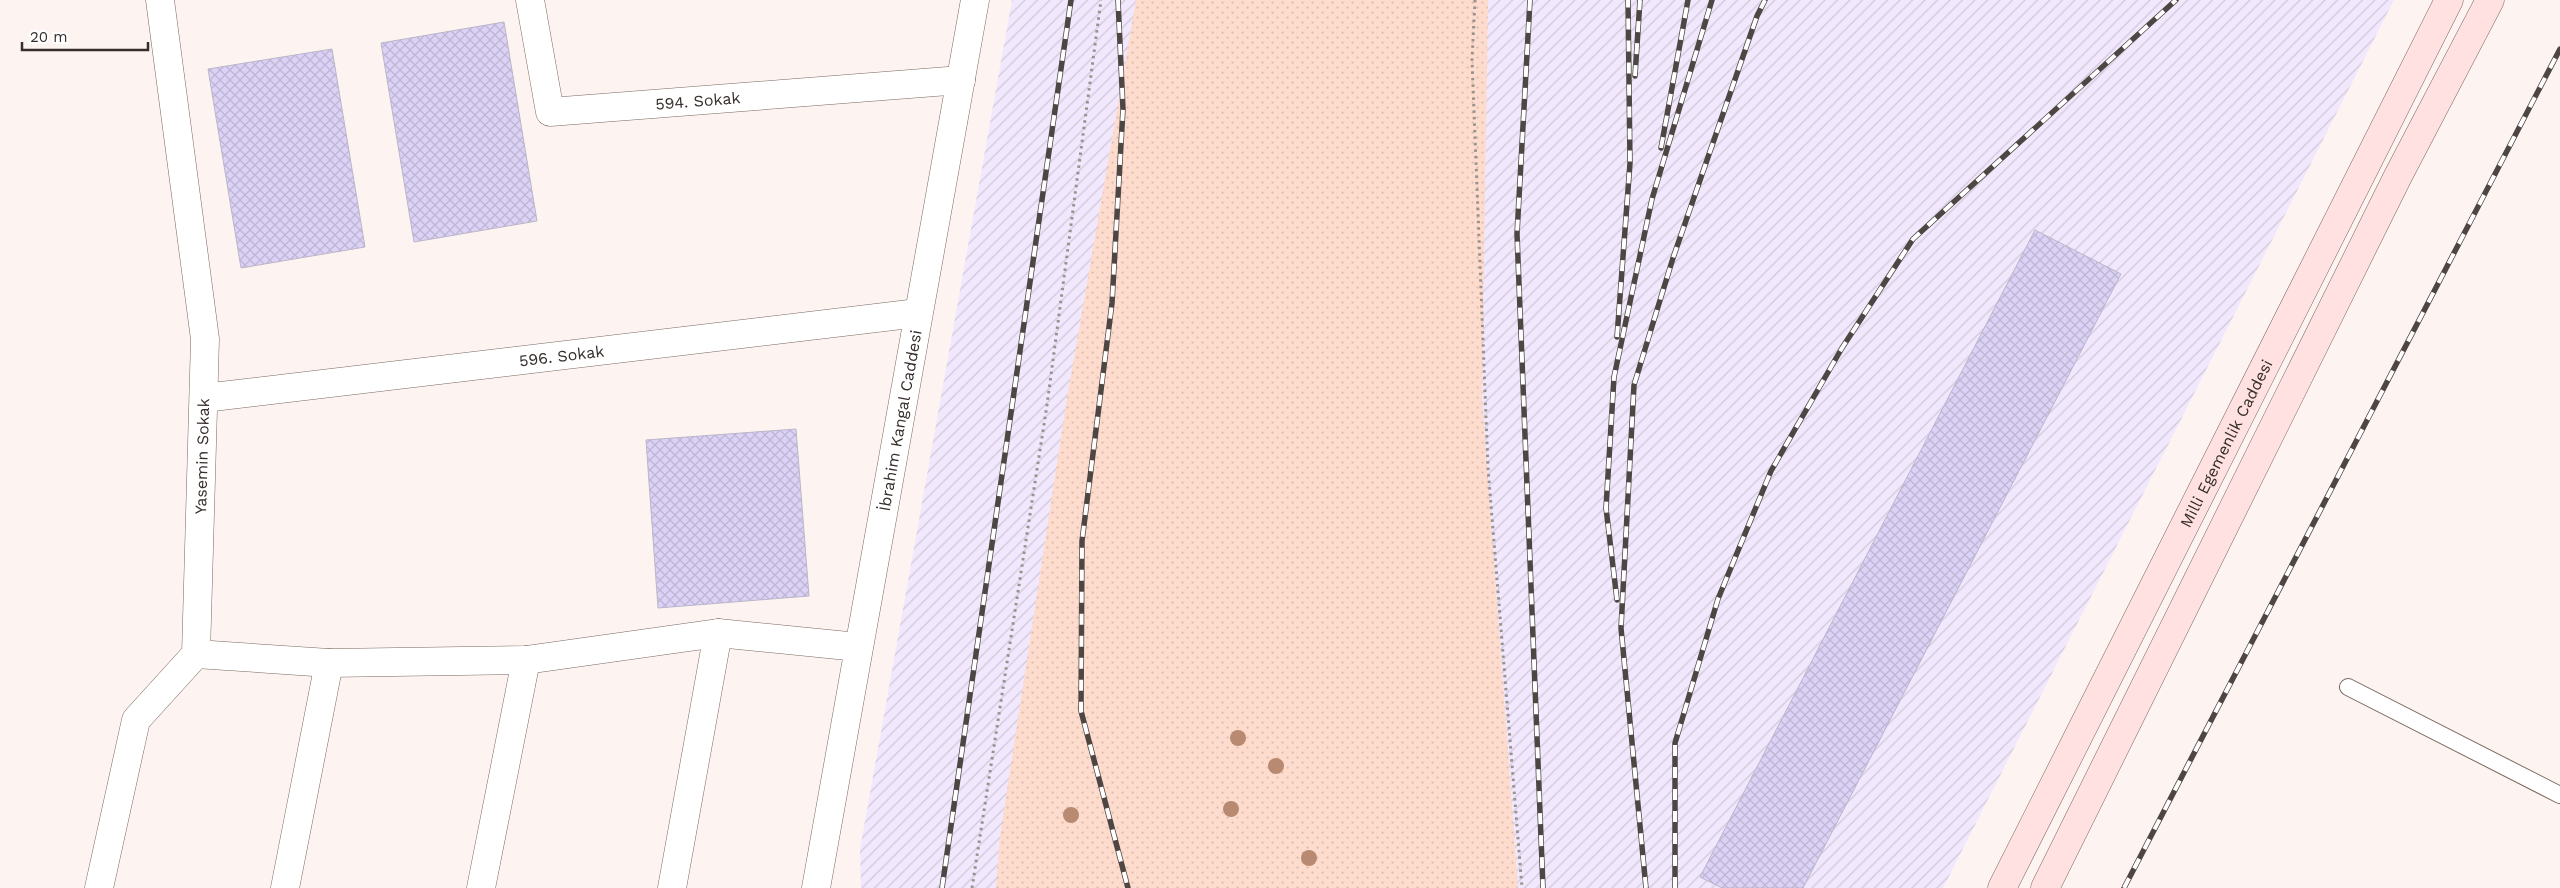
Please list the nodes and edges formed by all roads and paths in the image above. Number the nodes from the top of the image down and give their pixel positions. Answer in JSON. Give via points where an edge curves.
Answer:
{"nodes":[{"id":1,"x":160,"y":0,"type":"edge"},
{"id":2,"x":530,"y":0,"type":"edge"},
{"id":3,"x":975,"y":0,"type":"edge"},
{"id":4,"x":1101,"y":0,"type":"edge"},
{"id":5,"x":1475,"y":0,"type":"edge"},
{"id":6,"x":2449,"y":0,"type":"edge"},
{"id":7,"x":2490,"y":0,"type":"edge"},
{"id":8,"x":961,"y":80,"type":"junction"},
{"id":9,"x":918,"y":313,"type":"junction"},
{"id":10,"x":204,"y":398,"type":"junction"},
{"id":11,"x":718,"y":633,"type":"junction"},
{"id":12,"x":858,"y":647,"type":"junction"},
{"id":13,"x":196,"y":654,"type":"junction"},
{"id":14,"x":526,"y":660,"type":"junction"},
{"id":15,"x":329,"y":663,"type":"junction"},
{"id":16,"x":2348,"y":687,"type":"dead end"},
{"id":17,"x":2560,"y":795,"type":"edge"},
{"id":18,"x":823,"y":842,"type":"junction"},
{"id":19,"x":100,"y":888,"type":"edge"},
{"id":20,"x":285,"y":888,"type":"edge"},
{"id":21,"x":480,"y":888,"type":"edge"},
{"id":22,"x":672,"y":888,"type":"edge"},
{"id":23,"x":816,"y":888,"type":"edge"},
{"id":24,"x":822,"y":888,"type":"edge"},
{"id":25,"x":972,"y":888,"type":"edge"},
{"id":26,"x":1522,"y":888,"type":"edge"},
{"id":27,"x":2002,"y":888,"type":"edge"},
{"id":28,"x":2045,"y":888,"type":"edge"}],
"edges":[{"from":1,"to":10,"type":"street","name":"Yasemin Sokak","via":[[205,339]]},
{"from":2,"to":8,"type":"street","name":"594. Sokak","via":[[550,112]]},
{"from":3,"to":8,"type":"street","name":"İbrahim Kangal Caddesi"},
{"from":4,"to":25,"type":"path","via":[[1047,405]]},
{"from":5,"to":26,"type":"path","via":[[1472,60],[1488,468]]},
{"from":6,"to":27,"type":"main road","name":"Milli Egemenlik Caddesi"},
{"from":7,"to":28,"type":"main road","via":[[2394,185]]},
{"from":8,"to":9,"type":"street","name":"İbrahim Kangal Caddesi"},
{"from":9,"to":10,"type":"street","name":"596. Sokak"},
{"from":9,"to":12,"type":"street","name":"İbrahim Kangal Caddesi"},
{"from":10,"to":13,"type":"street","name":"Yasemin Sokak"},
{"from":11,"to":12,"type":"street"},
{"from":11,"to":14,"type":"street"},
{"from":11,"to":22,"type":"street"},
{"from":12,"to":18,"type":"street","name":"İbrahim Kangal Caddesi"},
{"from":13,"to":15,"type":"street"},
{"from":13,"to":19,"type":"street","via":[[136,720]]},
{"from":14,"to":15,"type":"street"},
{"from":14,"to":21,"type":"street"},
{"from":15,"to":20,"type":"street"},
{"from":16,"to":17,"type":"lane"},
{"from":18,"to":23,"type":"street","name":"İbrahim Kangal Caddesi"},
{"from":18,"to":24,"type":"street","name":"İbrahim Kangal Caddesi"}]}
